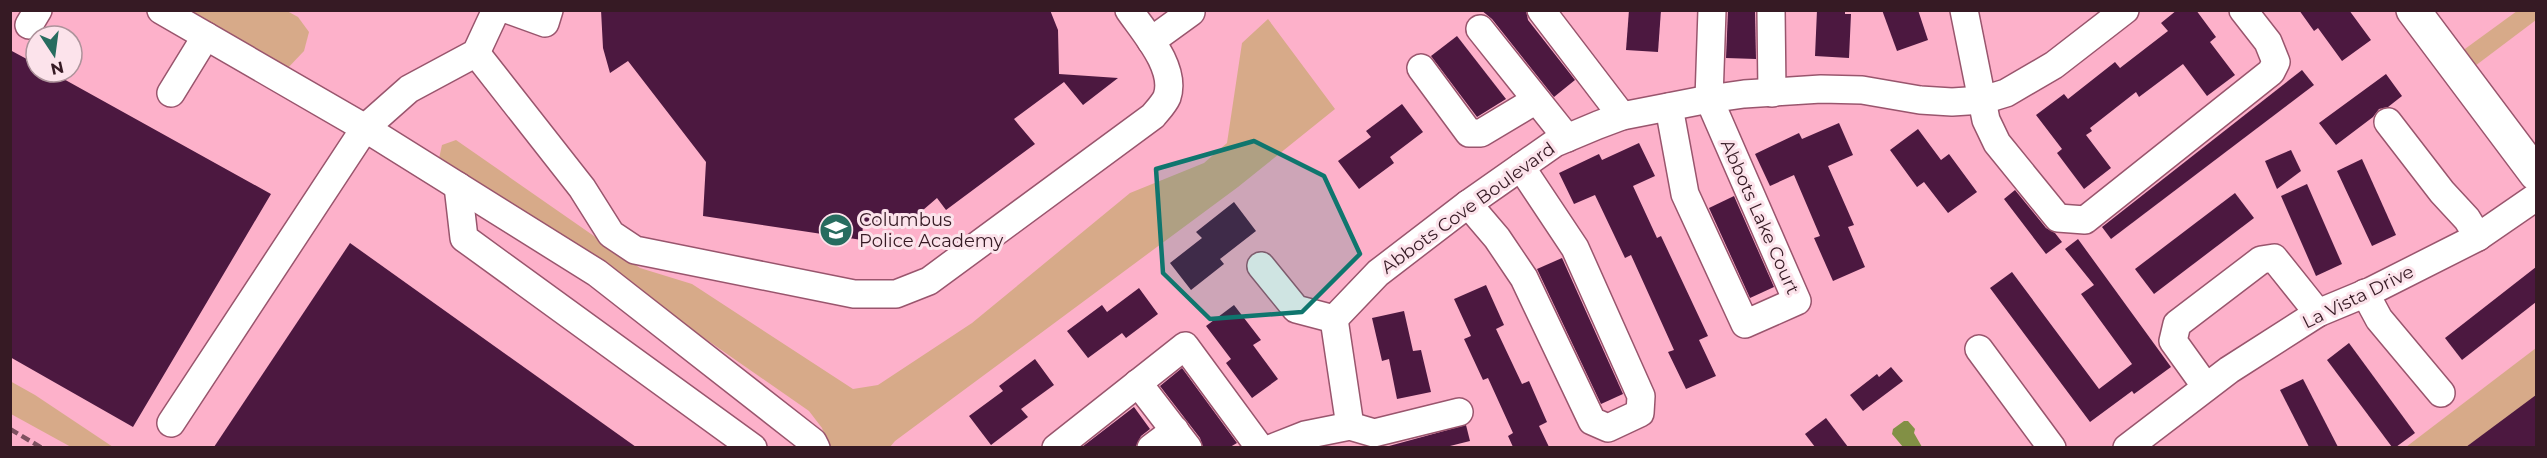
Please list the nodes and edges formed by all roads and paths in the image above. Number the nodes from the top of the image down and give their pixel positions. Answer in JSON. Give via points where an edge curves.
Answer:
{"nodes":[{"id":1,"x":161,"y":10,"type":"edge"},
{"id":2,"x":496,"y":10,"type":"edge"},
{"id":3,"x":508,"y":10,"type":"edge"},
{"id":4,"x":549,"y":10,"type":"edge"},
{"id":5,"x":1129,"y":10,"type":"edge"},
{"id":6,"x":1190,"y":10,"type":"edge"},
{"id":7,"x":1541,"y":10,"type":"edge"},
{"id":8,"x":1712,"y":10,"type":"edge"},
{"id":9,"x":1771,"y":10,"type":"edge"},
{"id":10,"x":1964,"y":10,"type":"edge"},
{"id":11,"x":2125,"y":10,"type":"edge"},
{"id":12,"x":2243,"y":10,"type":"edge"},
{"id":13,"x":2413,"y":10,"type":"edge"},
{"id":14,"x":1480,"y":28,"type":"dead end"},
{"id":15,"x":206,"y":36,"type":"junction"},
{"id":16,"x":1151,"y":41,"type":"junction"},
{"id":17,"x":476,"y":53,"type":"junction"},
{"id":18,"x":1420,"y":68,"type":"dead end"},
{"id":19,"x":171,"y":93,"type":"dead end"},
{"id":20,"x":1772,"y":93,"type":"junction"},
{"id":21,"x":1709,"y":99,"type":"junction"},
{"id":22,"x":1536,"y":100,"type":"junction"},
{"id":23,"x":1983,"y":100,"type":"junction"},
{"id":24,"x":1669,"y":107,"type":"junction"},
{"id":25,"x":1622,"y":116,"type":"junction"},
{"id":26,"x":2388,"y":122,"type":"dead end"},
{"id":27,"x":365,"y":128,"type":"junction"},
{"id":28,"x":1567,"y":138,"type":"junction"},
{"id":29,"x":1521,"y":167,"type":"junction"},
{"id":30,"x":2536,"y":174,"type":"edge"},
{"id":31,"x":458,"y":186,"type":"junction"},
{"id":32,"x":2536,"y":197,"type":"edge"},
{"id":33,"x":1468,"y":204,"type":"junction"},
{"id":34,"x":2478,"y":237,"type":"junction"},
{"id":35,"x":1261,"y":266,"type":"dead end"},
{"id":36,"x":2365,"y":293,"type":"junction"},
{"id":37,"x":2318,"y":313,"type":"junction"},
{"id":38,"x":1334,"y":319,"type":"junction"},
{"id":39,"x":1979,"y":349,"type":"dead end"},
{"id":40,"x":1138,"y":383,"type":"junction"},
{"id":41,"x":2206,"y":387,"type":"junction"},
{"id":42,"x":2441,"y":393,"type":"dead end"},
{"id":43,"x":1459,"y":412,"type":"dead end"},
{"id":44,"x":171,"y":423,"type":"dead end"},
{"id":45,"x":1350,"y":426,"type":"junction"},
{"id":46,"x":1181,"y":439,"type":"edge"},
{"id":47,"x":753,"y":447,"type":"edge"},
{"id":48,"x":816,"y":447,"type":"edge"},
{"id":49,"x":1056,"y":447,"type":"edge"},
{"id":50,"x":1151,"y":447,"type":"edge"},
{"id":51,"x":1260,"y":447,"type":"edge"},
{"id":52,"x":1272,"y":447,"type":"edge"},
{"id":53,"x":2052,"y":447,"type":"edge"},
{"id":54,"x":2127,"y":447,"type":"edge"}],
"edges":[{"from":1,"to":15,"type":"street"},
{"from":2,"to":17,"type":"street"},
{"from":3,"to":4,"type":"street","via":[[545,23]]},
{"from":5,"to":16,"type":"street"},
{"from":6,"to":16,"type":"street"},
{"from":7,"to":25,"type":"street"},
{"from":8,"to":21,"type":"street"},
{"from":9,"to":20,"type":"street"},
{"from":10,"to":23,"type":"street"},
{"from":11,"to":23,"type":"street","name":"Abbots Cove Boulevard","via":[[2054,65],[2006,93]]},
{"from":12,"to":23,"type":"street","via":[[2268,42],[2276,62],[2271,72],[2085,220],[2058,218],[1997,143],[1986,120]]},
{"from":13,"to":30,"type":"main road"},
{"from":14,"to":22,"type":"street"},
{"from":15,"to":19,"type":"street"},
{"from":15,"to":27,"type":"street"},
{"from":16,"to":17,"type":"street","via":[[1167,70],[1167,97],[1153,116],[929,281],[896,294],[854,294],[635,250],[611,234],[582,188]]},
{"from":17,"to":27,"type":"street","via":[[409,90]]},
{"from":18,"to":22,"type":"street","via":[[1469,133],[1481,133]]},
{"from":20,"to":21,"type":"street","name":"Abbots Cove Boulevard"},
{"from":20,"to":23,"type":"street","name":"Abbots Cove Boulevard","via":[[1862,90],[1920,100]]},
{"from":21,"to":24,"type":"street","name":"Abbots Cove Boulevard"},
{"from":21,"to":24,"type":"street","name":"Abbots Lake Court","via":[[1797,302],[1745,324],[1685,194]]},
{"from":22,"to":28,"type":"street"},
{"from":24,"to":25,"type":"street","name":"Abbots Cove Boulevard"},
{"from":25,"to":28,"type":"street","name":"Abbots Cove Boulevard"},
{"from":26,"to":34,"type":"street"},
{"from":27,"to":31,"type":"street"},
{"from":27,"to":44,"type":"street"},
{"from":28,"to":29,"type":"street","name":"Abbots Cove Boulevard"},
{"from":29,"to":33,"type":"street","name":"Abbots Cove Boulevard"},
{"from":29,"to":33,"type":"street","via":[[1575,248],[1641,396],[1640,413],[1608,428],[1592,421],[1524,278]]},
{"from":31,"to":47,"type":"street","via":[[464,238]]},
{"from":31,"to":48,"type":"street","via":[[597,273]]},
{"from":32,"to":34,"type":"street","name":"La Vista Drive"},
{"from":33,"to":38,"type":"street","name":"Abbots Cove Boulevard","via":[[1378,273]]},
{"from":34,"to":36,"type":"street","name":"La Vista Drive"},
{"from":35,"to":38,"type":"street","via":[[1296,309]]},
{"from":36,"to":37,"type":"street","name":"La Vista Drive"},
{"from":36,"to":42,"type":"street","via":[[2379,319]]},
{"from":37,"to":41,"type":"street","name":"La Vista Drive"},
{"from":37,"to":41,"type":"street","via":[[2274,258],[2262,260],[2176,324],[2173,341]]},
{"from":38,"to":45,"type":"street"},
{"from":39,"to":53,"type":"street"},
{"from":40,"to":46,"type":"street"},
{"from":40,"to":49,"type":"street"},
{"from":40,"to":51,"type":"street","via":[[1185,346]]},
{"from":41,"to":54,"type":"street","name":"La Vista Drive"},
{"from":43,"to":45,"type":"street","via":[[1374,433]]},
{"from":45,"to":52,"type":"street","via":[[1305,435]]},
{"from":46,"to":50,"type":"street"}]}
